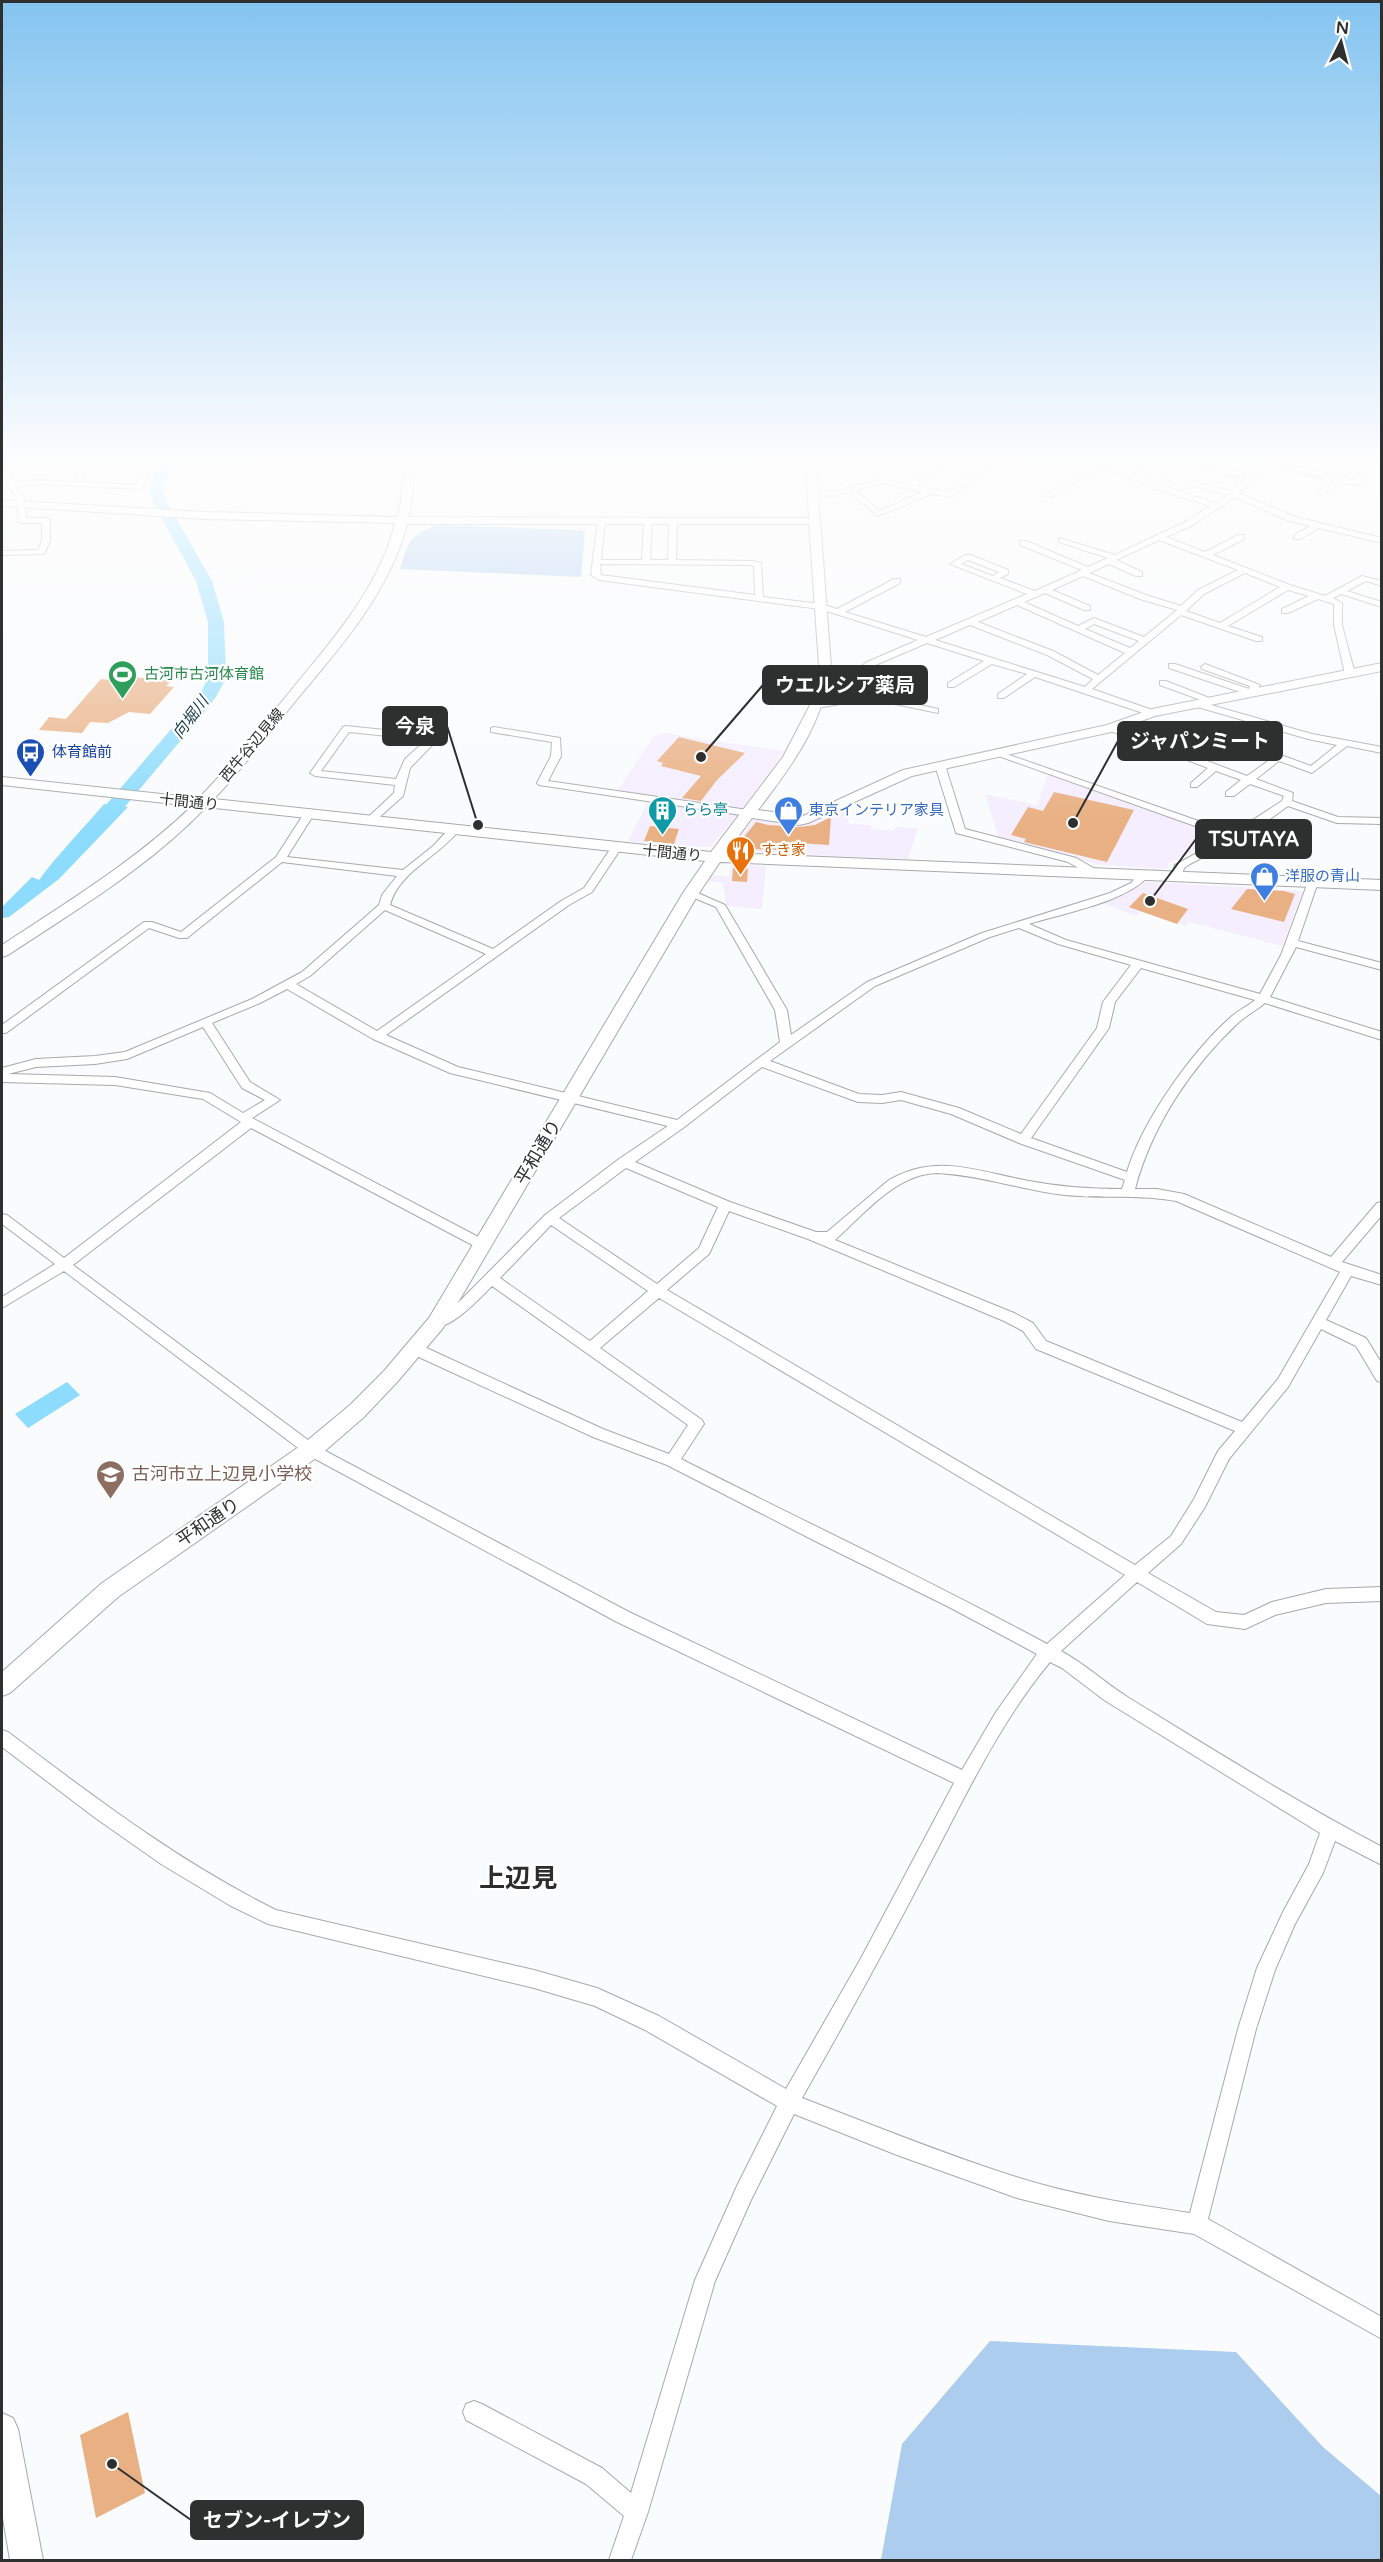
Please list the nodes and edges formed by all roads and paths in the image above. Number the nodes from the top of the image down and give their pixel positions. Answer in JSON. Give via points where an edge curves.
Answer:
{"nodes":[{"id":1,"x":360,"y":586,"type":"edge"},
{"id":2,"x":373,"y":586,"type":"edge"},
{"id":3,"x":659,"y":586,"type":"edge"},
{"id":4,"x":759,"y":586,"type":"edge"},
{"id":5,"x":819,"y":586,"type":"edge"},
{"id":6,"x":888,"y":586,"type":"edge"},
{"id":7,"x":1011,"y":586,"type":"edge"},
{"id":8,"x":1055,"y":586,"type":"edge"},
{"id":9,"x":1118,"y":586,"type":"edge"},
{"id":10,"x":1214,"y":586,"type":"edge"},
{"id":11,"x":1283,"y":586,"type":"edge"},
{"id":12,"x":1350,"y":586,"type":"edge"},
{"id":13,"x":1287,"y":587,"type":"junction"},
{"id":14,"x":1046,"y":590,"type":"junction"},
{"id":15,"x":1340,"y":591,"type":"junction"},
{"id":16,"x":1034,"y":594,"type":"junction"},
{"id":17,"x":1321,"y":597,"type":"junction"},
{"id":18,"x":759,"y":600,"type":"junction"},
{"id":19,"x":1017,"y":602,"type":"junction"},
{"id":20,"x":1382,"y":606,"type":"edge"},
{"id":21,"x":821,"y":607,"type":"junction"},
{"id":22,"x":1088,"y":608,"type":"dead end"},
{"id":23,"x":1181,"y":610,"type":"junction"},
{"id":24,"x":1285,"y":611,"type":"dead end"},
{"id":25,"x":838,"y":612,"type":"junction"},
{"id":26,"x":971,"y":622,"type":"junction"},
{"id":27,"x":1221,"y":626,"type":"junction"},
{"id":28,"x":1078,"y":629,"type":"junction"},
{"id":29,"x":1258,"y":639,"type":"dead end"},
{"id":30,"x":928,"y":640,"type":"junction"},
{"id":31,"x":1144,"y":640,"type":"junction"},
{"id":32,"x":1131,"y":651,"type":"junction"},
{"id":33,"x":990,"y":661,"type":"junction"},
{"id":34,"x":1172,"y":666,"type":"dead end"},
{"id":35,"x":1205,"y":667,"type":"dead end"},
{"id":36,"x":1382,"y":667,"type":"edge"},
{"id":37,"x":1033,"y":674,"type":"junction"},
{"id":38,"x":1350,"y":674,"type":"junction"},
{"id":39,"x":1098,"y":679,"type":"junction"},
{"id":40,"x":1163,"y":683,"type":"dead end"},
{"id":41,"x":951,"y":685,"type":"dead end"},
{"id":42,"x":1086,"y":690,"type":"junction"},
{"id":43,"x":845,"y":691,"type":"junction"},
{"id":44,"x":1252,"y":693,"type":"junction"},
{"id":45,"x":1001,"y":696,"type":"dead end"},
{"id":46,"x":1212,"y":701,"type":"junction"},
{"id":47,"x":1197,"y":704,"type":"junction"},
{"id":48,"x":818,"y":705,"type":"junction"},
{"id":49,"x":935,"y":711,"type":"dead end"},
{"id":50,"x":1152,"y":713,"type":"junction"},
{"id":51,"x":1111,"y":728,"type":"junction"},
{"id":52,"x":494,"y":730,"type":"dead end"},
{"id":53,"x":1344,"y":742,"type":"junction"},
{"id":54,"x":1382,"y":750,"type":"edge"},
{"id":55,"x":995,"y":753,"type":"junction"},
{"id":56,"x":940,"y":765,"type":"junction"},
{"id":57,"x":1215,"y":766,"type":"junction"},
{"id":58,"x":1249,"y":780,"type":"junction"},
{"id":59,"x":2,"y":782,"type":"edge"},
{"id":60,"x":399,"y":782,"type":"junction"},
{"id":61,"x":1194,"y":785,"type":"dead end"},
{"id":62,"x":1230,"y":794,"type":"dead end"},
{"id":63,"x":195,"y":802,"type":"junction"},
{"id":64,"x":1287,"y":802,"type":"junction"},
{"id":65,"x":748,"y":813,"type":"junction"},
{"id":66,"x":309,"y":814,"type":"junction"},
{"id":67,"x":369,"y":821,"type":"junction"},
{"id":68,"x":1382,"y":821,"type":"edge"},
{"id":69,"x":454,"y":830,"type":"junction"},
{"id":70,"x":1233,"y":836,"type":"junction"},
{"id":71,"x":617,"y":847,"type":"junction"},
{"id":72,"x":714,"y":857,"type":"junction"},
{"id":73,"x":280,"y":860,"type":"junction"},
{"id":74,"x":1093,"y":872,"type":"junction"},
{"id":75,"x":405,"y":874,"type":"junction"},
{"id":76,"x":1144,"y":875,"type":"junction"},
{"id":77,"x":1177,"y":876,"type":"junction"},
{"id":78,"x":1313,"y":882,"type":"junction"},
{"id":79,"x":1382,"y":885,"type":"edge"},
{"id":80,"x":691,"y":893,"type":"junction"},
{"id":81,"x":384,"y":906,"type":"junction"},
{"id":82,"x":1019,"y":924,"type":"junction"},
{"id":83,"x":2,"y":938,"type":"edge"},
{"id":84,"x":1291,"y":942,"type":"junction"},
{"id":85,"x":2,"y":952,"type":"edge"},
{"id":86,"x":494,"y":953,"type":"junction"},
{"id":87,"x":1138,"y":964,"type":"junction"},
{"id":88,"x":1382,"y":967,"type":"edge"},
{"id":89,"x":289,"y":985,"type":"junction"},
{"id":90,"x":1264,"y":999,"type":"junction"},
{"id":91,"x":205,"y":1021,"type":"junction"},
{"id":92,"x":2,"y":1030,"type":"edge"},
{"id":93,"x":377,"y":1036,"type":"junction"},
{"id":94,"x":1382,"y":1036,"type":"edge"},
{"id":95,"x":786,"y":1042,"type":"junction"},
{"id":96,"x":760,"y":1062,"type":"junction"},
{"id":97,"x":2,"y":1072,"type":"edge"},
{"id":98,"x":2,"y":1078,"type":"edge"},
{"id":99,"x":570,"y":1097,"type":"junction"},
{"id":100,"x":247,"y":1120,"type":"junction"},
{"id":101,"x":679,"y":1125,"type":"junction"},
{"id":102,"x":1023,"y":1140,"type":"junction"},
{"id":103,"x":623,"y":1162,"type":"junction"},
{"id":104,"x":1131,"y":1178,"type":"junction"},
{"id":105,"x":1128,"y":1192,"type":"junction"},
{"id":106,"x":725,"y":1205,"type":"junction"},
{"id":107,"x":1382,"y":1206,"type":"edge"},
{"id":108,"x":2,"y":1218,"type":"edge"},
{"id":109,"x":550,"y":1218,"type":"junction"},
{"id":110,"x":813,"y":1236,"type":"junction"},
{"id":111,"x":483,"y":1245,"type":"junction"},
{"id":112,"x":1334,"y":1263,"type":"junction"},
{"id":113,"x":64,"y":1265,"type":"junction"},
{"id":114,"x":1348,"y":1269,"type":"junction"},
{"id":115,"x":491,"y":1278,"type":"junction"},
{"id":116,"x":1382,"y":1280,"type":"edge"},
{"id":117,"x":658,"y":1291,"type":"junction"},
{"id":118,"x":2,"y":1303,"type":"edge"},
{"id":119,"x":1318,"y":1322,"type":"junction"},
{"id":120,"x":436,"y":1323,"type":"junction"},
{"id":121,"x":591,"y":1348,"type":"junction"},
{"id":122,"x":415,"y":1349,"type":"junction"},
{"id":123,"x":1382,"y":1377,"type":"edge"},
{"id":124,"x":1245,"y":1429,"type":"junction"},
{"id":125,"x":311,"y":1450,"type":"junction"},
{"id":126,"x":672,"y":1461,"type":"junction"},
{"id":127,"x":1136,"y":1575,"type":"junction"},
{"id":128,"x":1382,"y":1594,"type":"edge"},
{"id":129,"x":1048,"y":1653,"type":"junction"},
{"id":130,"x":2,"y":1686,"type":"edge"},
{"id":131,"x":2,"y":1737,"type":"edge"},
{"id":132,"x":965,"y":1780,"type":"junction"},
{"id":133,"x":1330,"y":1829,"type":"junction"},
{"id":134,"x":1382,"y":1857,"type":"edge"},
{"id":135,"x":789,"y":2102,"type":"junction"},
{"id":136,"x":1197,"y":2224,"type":"junction"},
{"id":137,"x":1382,"y":2329,"type":"edge"},
{"id":138,"x":474,"y":2412,"type":"dead end"},
{"id":139,"x":2,"y":2429,"type":"edge"},
{"id":140,"x":637,"y":2512,"type":"junction"},
{"id":141,"x":27,"y":2560,"type":"edge"},
{"id":142,"x":620,"y":2560,"type":"edge"}],
"edges":[{"from":1,"to":63,"type":"street","name":"西牛谷辺見線","via":[[337,623]]},
{"from":2,"to":63,"type":"street","name":"西牛谷辺見線","via":[[313,672]]},
{"from":3,"to":18,"type":"street"},
{"from":4,"to":18,"type":"street"},
{"from":5,"to":21,"type":"street","name":"平和通り"},
{"from":6,"to":25,"type":"street"},
{"from":7,"to":16,"type":"street"},
{"from":8,"to":14,"type":"street"},
{"from":9,"to":23,"type":"street"},
{"from":10,"to":23,"type":"street"},
{"from":11,"to":13,"type":"street"},
{"from":12,"to":15,"type":"street"},
{"from":13,"to":17,"type":"street"},
{"from":13,"to":27,"type":"street"},
{"from":14,"to":16,"type":"street"},
{"from":14,"to":22,"type":"street"},
{"from":15,"to":17,"type":"street"},
{"from":15,"to":20,"type":"street"},
{"from":16,"to":19,"type":"street"},
{"from":17,"to":24,"type":"street"},
{"from":17,"to":38,"type":"street","via":[[1338,603],[1338,625]]},
{"from":18,"to":21,"type":"street"},
{"from":19,"to":26,"type":"street"},
{"from":19,"to":28,"type":"street"},
{"from":21,"to":25,"type":"street"},
{"from":21,"to":48,"type":"street","name":"平和通り","via":[[825,666]]},
{"from":23,"to":27,"type":"street"},
{"from":23,"to":31,"type":"street"},
{"from":25,"to":30,"type":"street"},
{"from":26,"to":30,"type":"street"},
{"from":26,"to":39,"type":"street","via":[[1050,653]]},
{"from":27,"to":29,"type":"street"},
{"from":28,"to":31,"type":"street","via":[[1094,621]]},
{"from":28,"to":32,"type":"street"},
{"from":30,"to":33,"type":"street"},
{"from":30,"to":43,"type":"street","via":[[864,668]]},
{"from":31,"to":32,"type":"street"},
{"from":32,"to":39,"type":"street"},
{"from":33,"to":37,"type":"street"},
{"from":33,"to":41,"type":"street"},
{"from":34,"to":44,"type":"street"},
{"from":35,"to":44,"type":"street","via":[[1255,685]]},
{"from":36,"to":38,"type":"street"},
{"from":37,"to":42,"type":"street"},
{"from":37,"to":45,"type":"street"},
{"from":38,"to":44,"type":"street"},
{"from":39,"to":42,"type":"street"},
{"from":40,"to":46,"type":"street"},
{"from":42,"to":50,"type":"street"},
{"from":43,"to":48,"type":"street","via":[[837,702]]},
{"from":43,"to":49,"type":"street"},
{"from":44,"to":46,"type":"street"},
{"from":46,"to":47,"type":"street"},
{"from":47,"to":50,"type":"street"},
{"from":47,"to":53,"type":"street","via":[[1311,737]]},
{"from":48,"to":65,"type":"street","name":"平和通り","via":[[795,751]]},
{"from":50,"to":51,"type":"street"},
{"from":51,"to":55,"type":"street"},
{"from":51,"to":57,"type":"street"},
{"from":52,"to":65,"type":"street","via":[[557,740],[556,756],[542,783]]},
{"from":53,"to":54,"type":"street"},
{"from":53,"to":58,"type":"street","via":[[1312,770],[1278,757]]},
{"from":55,"to":56,"type":"street"},
{"from":55,"to":70,"type":"street"},
{"from":56,"to":65,"type":"street","via":[[908,773],[808,819]]},
{"from":56,"to":74,"type":"street","via":[[960,831],[1072,860]]},
{"from":57,"to":58,"type":"street"},
{"from":57,"to":61,"type":"street"},
{"from":58,"to":62,"type":"street"},
{"from":58,"to":64,"type":"street","via":[[1288,795]]},
{"from":59,"to":63,"type":"street","name":"十間通り"},
{"from":60,"to":60,"type":"street","via":[[406,762],[434,738],[346,729],[315,773]]},
{"from":60,"to":67,"type":"street","via":[[399,794]]},
{"from":63,"to":66,"type":"street","name":"十間通り"},
{"from":63,"to":83,"type":"street","name":"西牛谷辺見線"},
{"from":63,"to":85,"type":"street","name":"西牛谷辺見線","via":[[150,849]]},
{"from":64,"to":68,"type":"street","via":[[1337,820]]},
{"from":64,"to":70,"type":"street"},
{"from":65,"to":72,"type":"street","name":"平和通り"},
{"from":66,"to":67,"type":"street","name":"十間通り"},
{"from":66,"to":73,"type":"street"},
{"from":67,"to":69,"type":"street","name":"十間通り"},
{"from":69,"to":71,"type":"street","name":"十間通り"},
{"from":69,"to":75,"type":"street"},
{"from":70,"to":77,"type":"street","via":[[1179,867]]},
{"from":71,"to":72,"type":"street","name":"十間通り"},
{"from":71,"to":86,"type":"street","via":[[588,890]]},
{"from":72,"to":74,"type":"street","name":"十間通り"},
{"from":72,"to":80,"type":"street","name":"平和通り"},
{"from":73,"to":75,"type":"street"},
{"from":73,"to":92,"type":"street","via":[[183,936],[148,924]]},
{"from":74,"to":76,"type":"street","name":"十間通り"},
{"from":75,"to":81,"type":"street","via":[[385,896]]},
{"from":76,"to":77,"type":"street","name":"十間通り"},
{"from":76,"to":82,"type":"street","via":[[1135,885],[1114,896]]},
{"from":77,"to":78,"type":"street","name":"十間通り"},
{"from":78,"to":79,"type":"street","name":"十間通り"},
{"from":78,"to":84,"type":"street"},
{"from":80,"to":95,"type":"street","via":[[720,905],[781,1010]]},
{"from":80,"to":99,"type":"street","name":"平和通り"},
{"from":81,"to":86,"type":"street"},
{"from":81,"to":89,"type":"street","via":[[317,966]]},
{"from":82,"to":87,"type":"street","via":[[1062,942]]},
{"from":82,"to":95,"type":"street","via":[[871,984]]},
{"from":84,"to":88,"type":"street"},
{"from":84,"to":90,"type":"street"},
{"from":86,"to":93,"type":"street"},
{"from":87,"to":90,"type":"street"},
{"from":87,"to":102,"type":"street","via":[[1109,1002],[1104,1028]]},
{"from":89,"to":91,"type":"street"},
{"from":89,"to":93,"type":"street"},
{"from":90,"to":94,"type":"street"},
{"from":90,"to":104,"type":"street","via":[[1234,1020],[1184,1080],[1156,1120]]},
{"from":91,"to":97,"type":"street","via":[[116,1058],[36,1063]]},
{"from":91,"to":100,"type":"street","via":[[246,1085],[274,1100]]},
{"from":93,"to":99,"type":"street","via":[[454,1070]]},
{"from":95,"to":96,"type":"street"},
{"from":96,"to":101,"type":"street"},
{"from":96,"to":102,"type":"street","via":[[858,1098],[901,1096],[955,1111]]},
{"from":98,"to":100,"type":"street","via":[[115,1081],[191,1092],[206,1096]]},
{"from":99,"to":101,"type":"street"},
{"from":99,"to":111,"type":"street","name":"平和通り"},
{"from":100,"to":111,"type":"street"},
{"from":100,"to":113,"type":"street"},
{"from":101,"to":103,"type":"street"},
{"from":102,"to":104,"type":"street"},
{"from":103,"to":106,"type":"street"},
{"from":103,"to":109,"type":"street"},
{"from":104,"to":105,"type":"street"},
{"from":105,"to":110,"type":"street","via":[[1050,1191],[931,1168],[894,1183],[830,1237]]},
{"from":105,"to":112,"type":"street","via":[[1165,1194],[1199,1203]]},
{"from":106,"to":110,"type":"street"},
{"from":106,"to":117,"type":"street","via":[[704,1251]]},
{"from":107,"to":112,"type":"street"},
{"from":108,"to":113,"type":"street"},
{"from":109,"to":115,"type":"street"},
{"from":109,"to":117,"type":"street"},
{"from":110,"to":124,"type":"street","via":[[1009,1317],[1028,1327],[1041,1346]]},
{"from":111,"to":120,"type":"street","name":"平和通り"},
{"from":112,"to":114,"type":"street"},
{"from":113,"to":118,"type":"street"},
{"from":113,"to":125,"type":"street"},
{"from":114,"to":116,"type":"street"},
{"from":114,"to":119,"type":"street"},
{"from":115,"to":120,"type":"street","via":[[464,1307]]},
{"from":115,"to":121,"type":"street"},
{"from":117,"to":121,"type":"street"},
{"from":117,"to":127,"type":"street"},
{"from":119,"to":123,"type":"street","via":[[1360,1342]]},
{"from":119,"to":124,"type":"street","via":[[1283,1383]]},
{"from":120,"to":122,"type":"street","name":"平和通り"},
{"from":121,"to":126,"type":"street","via":[[697,1424]]},
{"from":122,"to":125,"type":"street","name":"平和通り","via":[[357,1411]]},
{"from":122,"to":126,"type":"street","via":[[598,1433]]},
{"from":124,"to":127,"type":"street","via":[[1223,1455],[1200,1503],[1176,1540]]},
{"from":125,"to":130,"type":"street","name":"平和通り","via":[[110,1590]]},
{"from":125,"to":132,"type":"street","via":[[622,1617]]},
{"from":126,"to":129,"type":"street","via":[[953,1601]]},
{"from":127,"to":128,"type":"street","via":[[1213,1619],[1245,1622],[1272,1609],[1326,1596]]},
{"from":127,"to":129,"type":"street"},
{"from":129,"to":132,"type":"street","via":[[1002,1717]]},
{"from":129,"to":133,"type":"street"},
{"from":131,"to":135,"type":"street","via":[[155,1852],[245,1905],[274,1918],[597,1997],[652,2023]]},
{"from":132,"to":135,"type":"street","via":[[867,1966]]},
{"from":133,"to":134,"type":"street"},
{"from":133,"to":136,"type":"street","via":[[1317,1867],[1266,1968]]},
{"from":135,"to":136,"type":"street","via":[[1017,2188],[1109,2211]]},
{"from":135,"to":140,"type":"street","via":[[705,2280]]},
{"from":136,"to":137,"type":"street"},
{"from":138,"to":140,"type":"street","via":[[594,2476]]},
{"from":139,"to":141,"type":"street"},
{"from":140,"to":142,"type":"street"}]}
